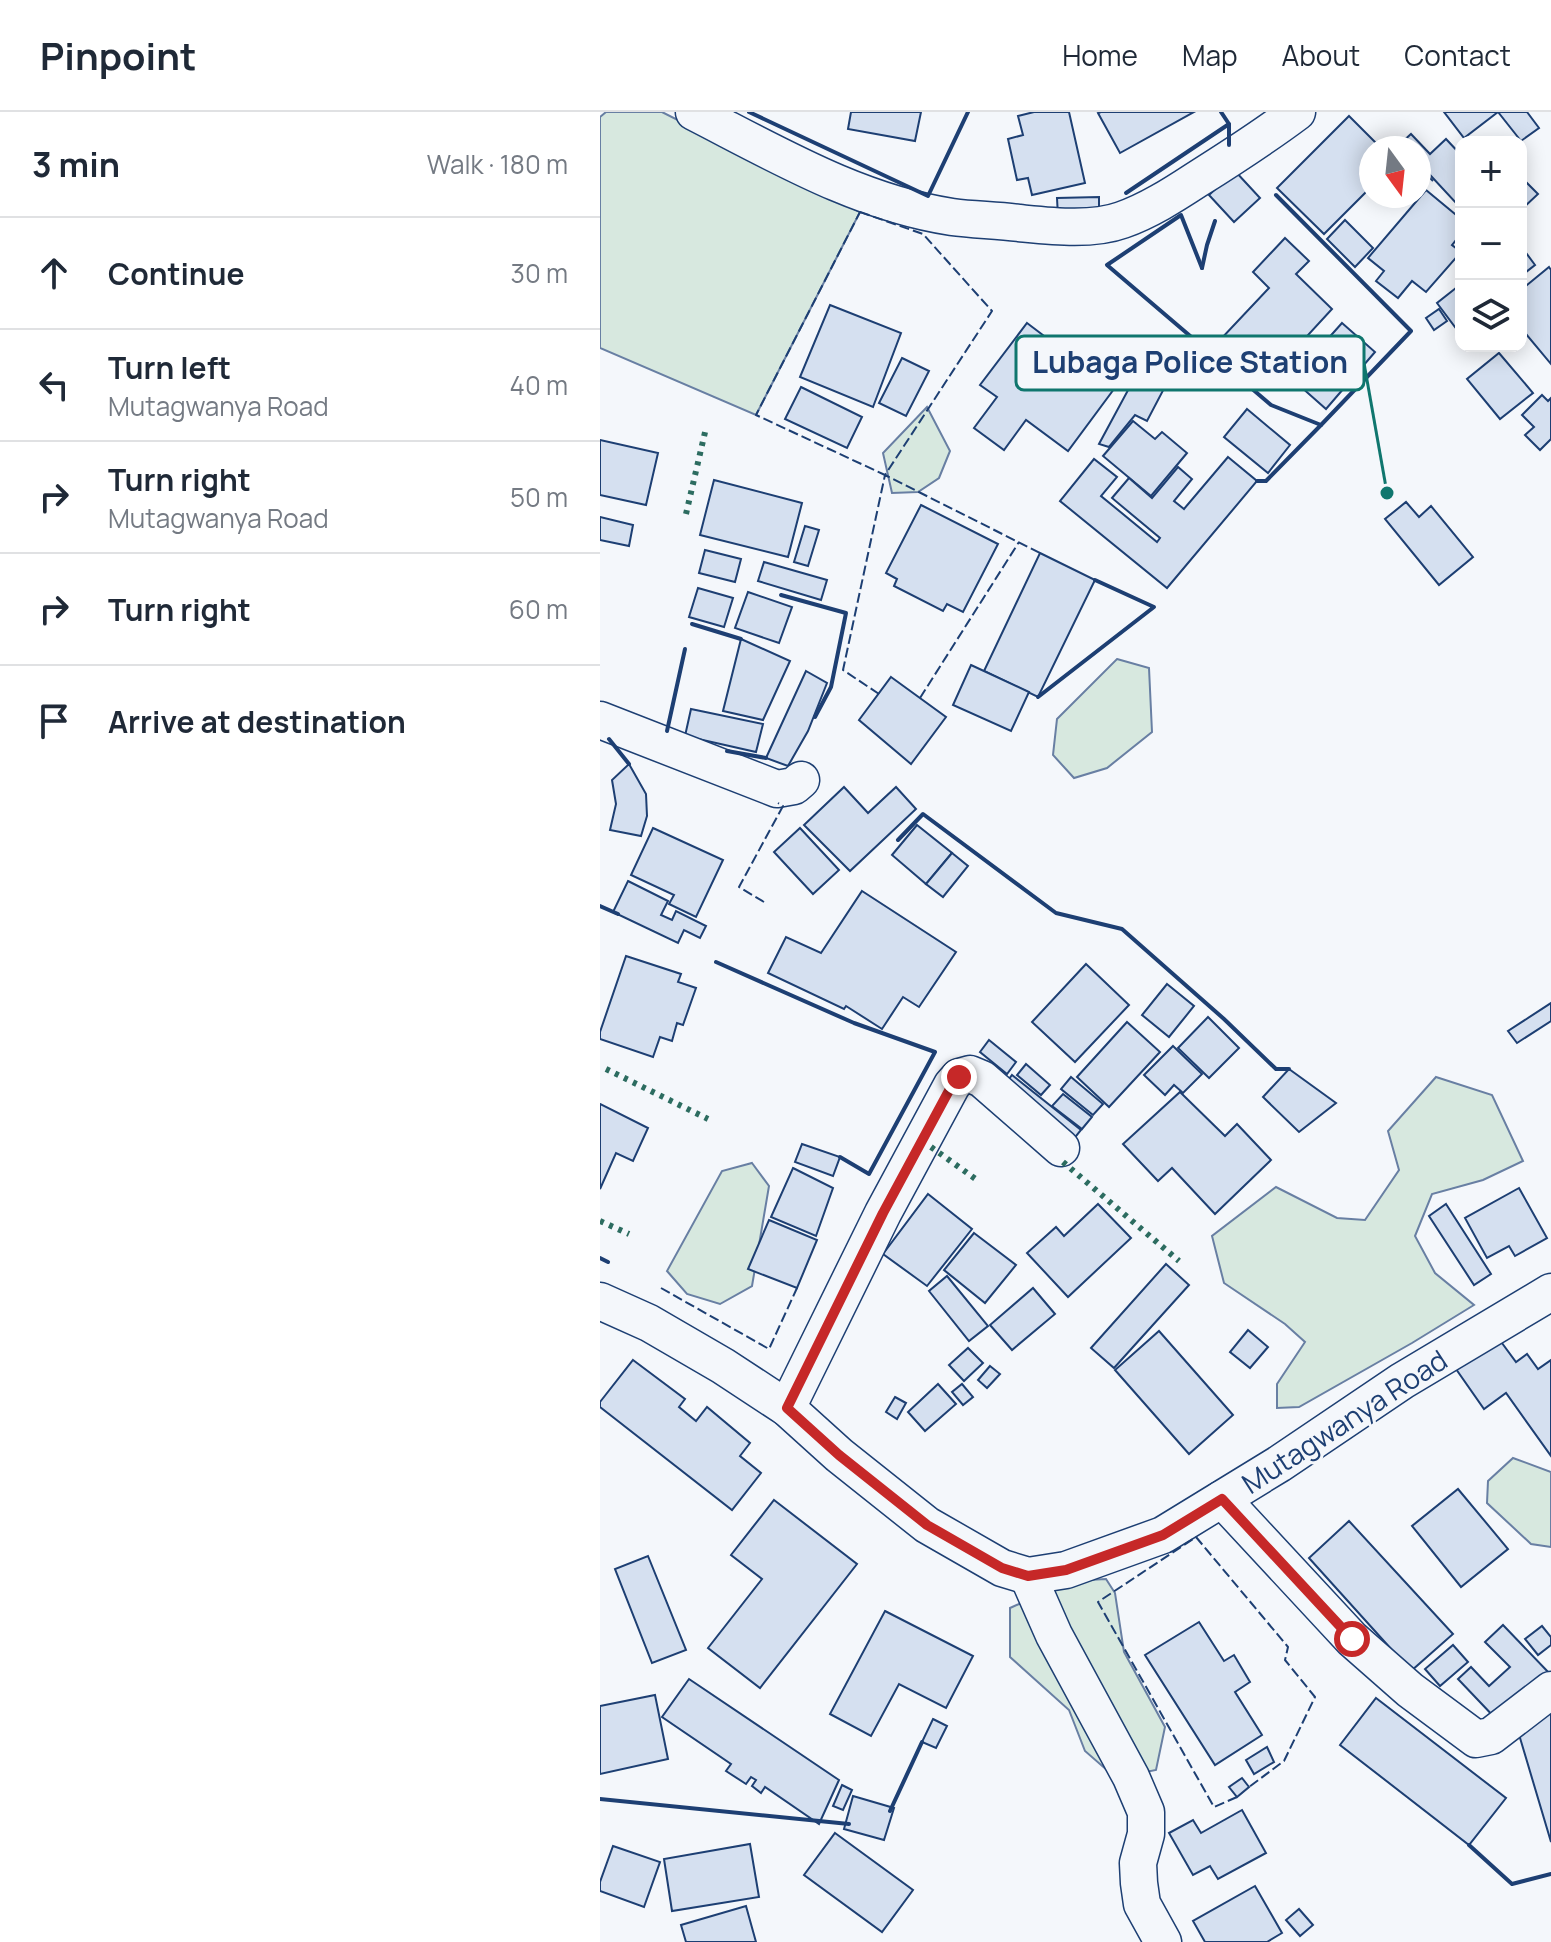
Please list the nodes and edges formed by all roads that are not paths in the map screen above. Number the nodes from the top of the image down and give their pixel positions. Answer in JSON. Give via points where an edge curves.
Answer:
{"nodes":[{"id":1,"x":694,"y":112,"type":"edge"},
{"id":2,"x":1297,"y":112,"type":"edge"},
{"id":3,"x":600,"y":720,"type":"edge"},
{"id":4,"x":801,"y":780,"type":"dead end"},
{"id":5,"x":1061,"y":1148,"type":"dead end"},
{"id":6,"x":1551,"y":1292,"type":"edge"},
{"id":7,"x":600,"y":1301,"type":"edge"},
{"id":8,"x":787,"y":1408,"type":"junction"},
{"id":9,"x":1222,"y":1499,"type":"junction"},
{"id":10,"x":1028,"y":1576,"type":"junction"},
{"id":11,"x":1551,"y":1690,"type":"edge"},
{"id":12,"x":1163,"y":1942,"type":"edge"}],
"edges":[{"from":1,"to":2,"type":"street","via":[[868,195],[952,217],[1069,226],[1107,224],[1139,213]]},
{"from":3,"to":4,"type":"street","via":[[777,789]]},
{"from":5,"to":8,"type":"street","via":[[982,1079],[959,1077],[883,1213]]},
{"from":6,"to":9,"type":"street","name":"Mutagwanya Road","via":[[1402,1381]]},
{"from":7,"to":8,"type":"street","via":[[649,1323]]},
{"from":8,"to":10,"type":"street","via":[[927,1525],[1002,1568]]},
{"from":9,"to":10,"type":"street","name":"Mutagwanya Road","via":[[1163,1535],[1066,1570]]},
{"from":9,"to":11,"type":"street","via":[[1352,1639],[1476,1739],[1491,1736]]},
{"from":10,"to":12,"type":"street","via":[[1146,1812],[1138,1863],[1142,1904]]}]}
